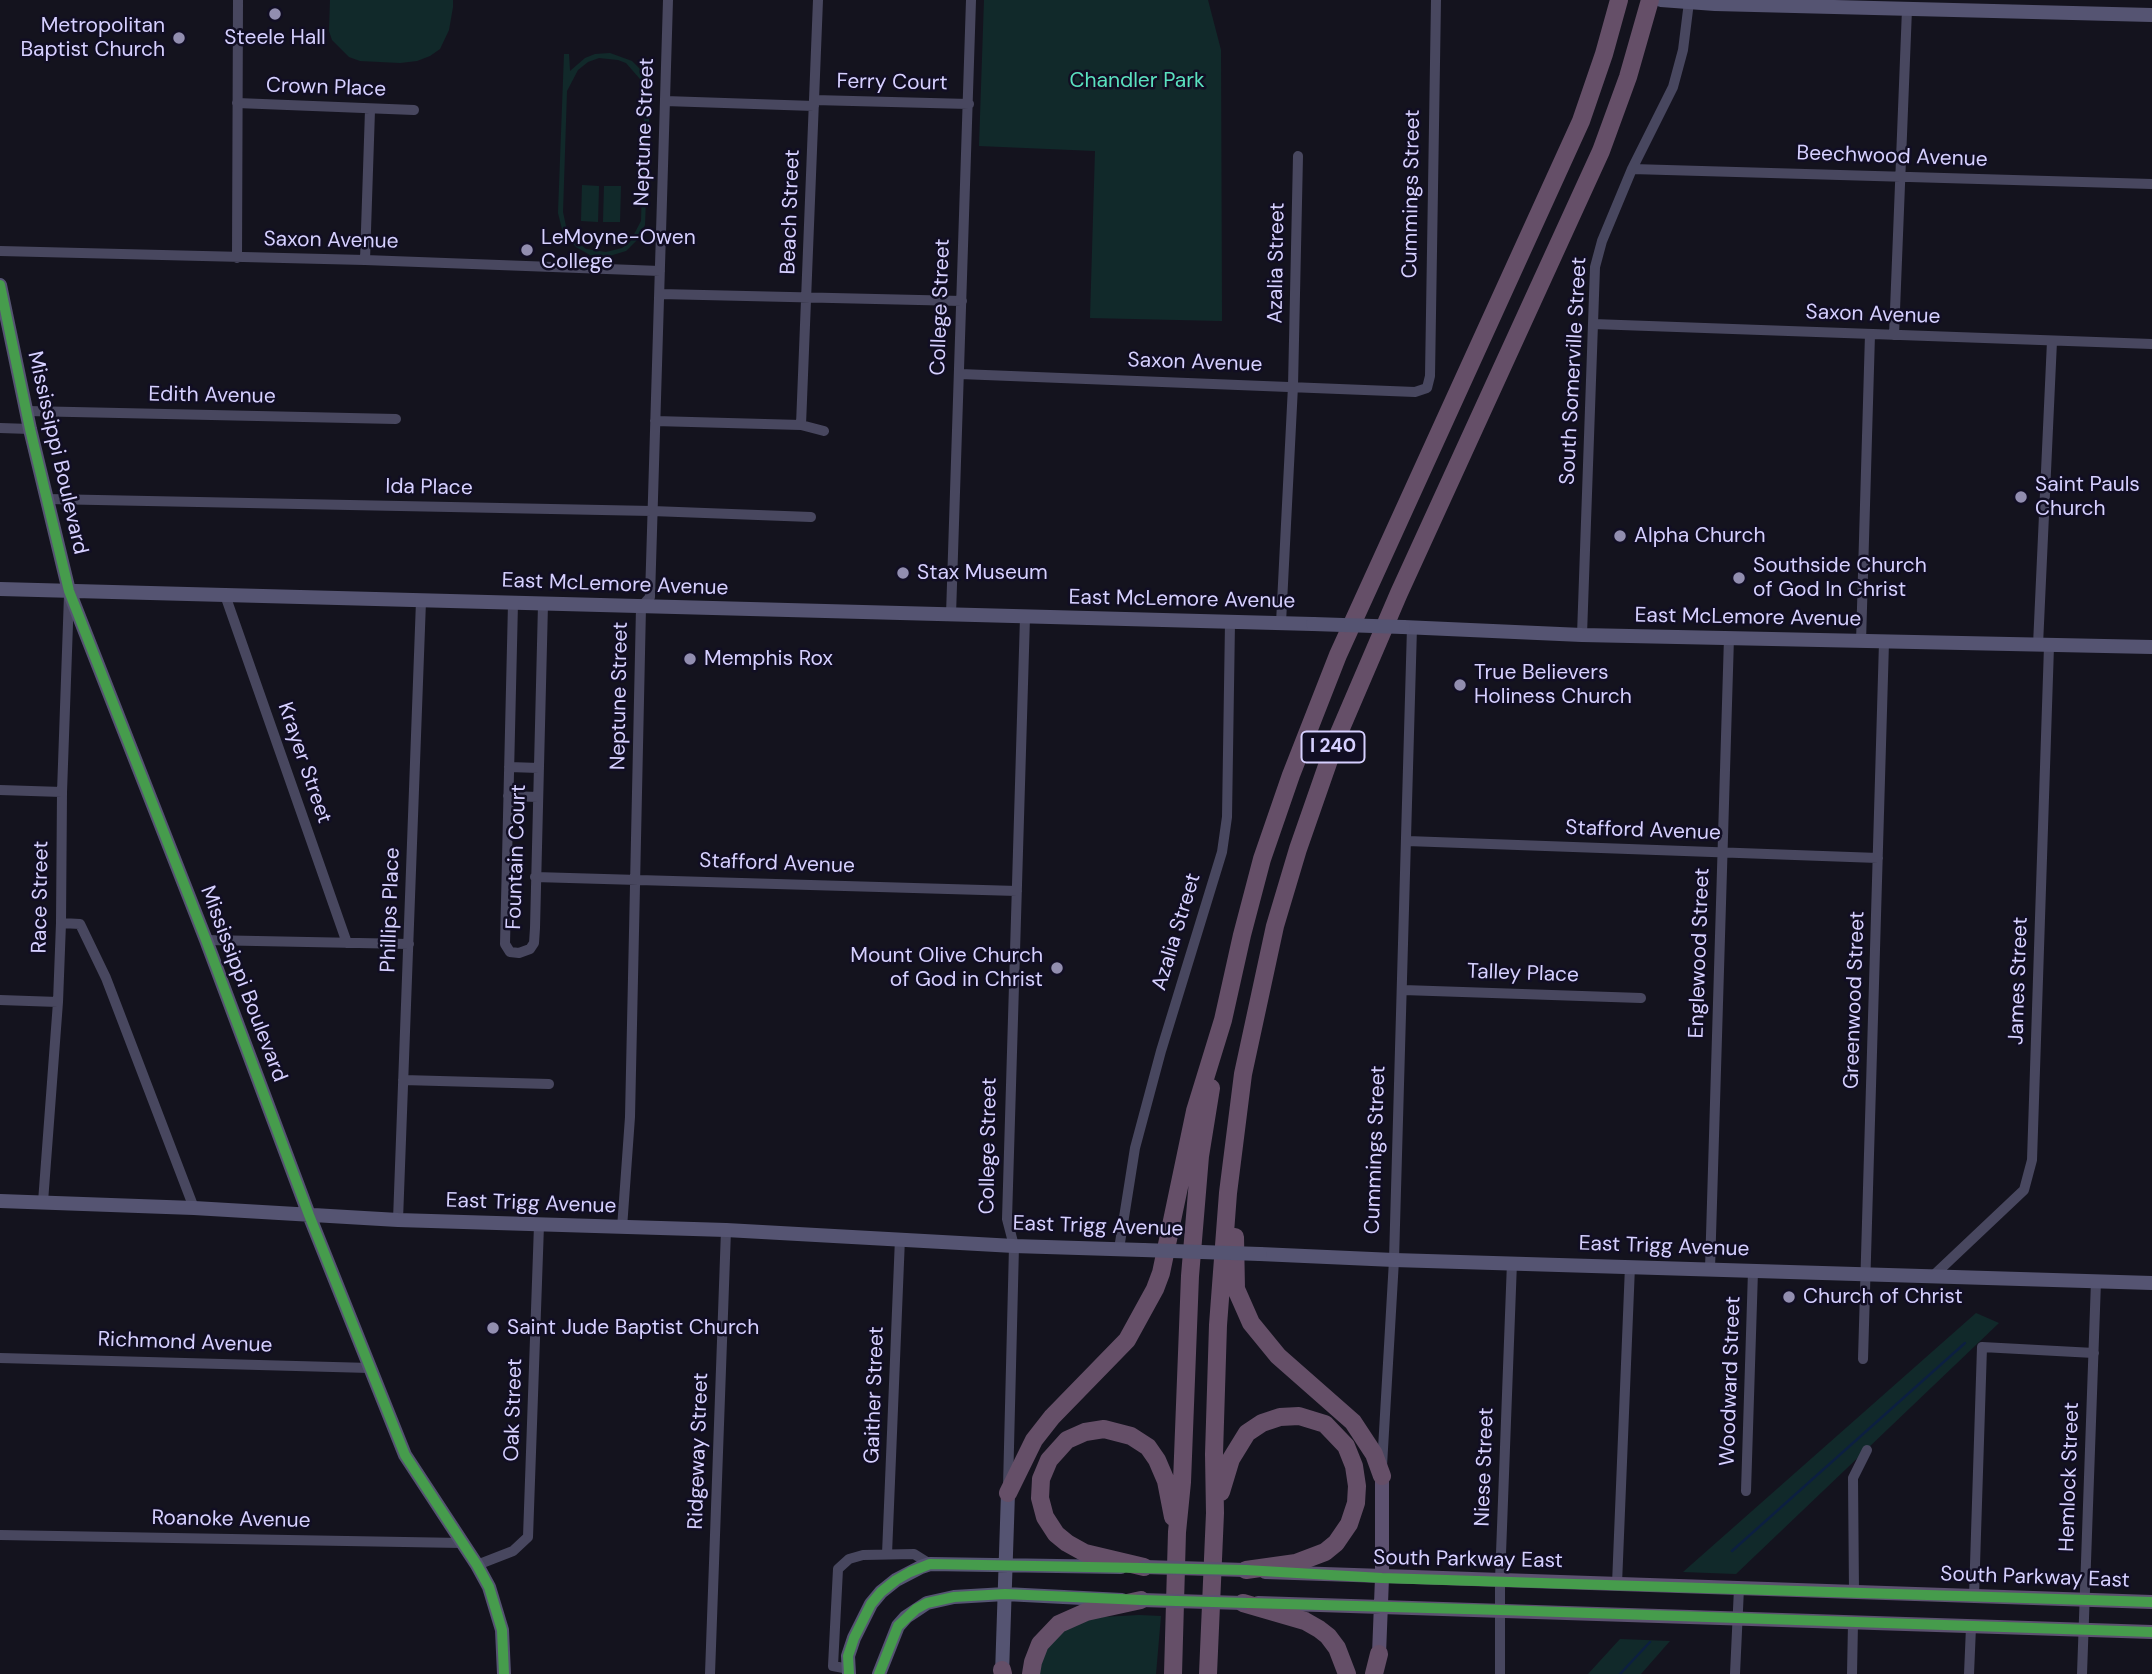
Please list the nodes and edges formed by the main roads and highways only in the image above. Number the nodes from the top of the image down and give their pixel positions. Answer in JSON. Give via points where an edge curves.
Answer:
{"nodes":[{"id":1,"x":1619,"y":0,"type":"edge"},
{"id":2,"x":1650,"y":0,"type":"edge"},
{"id":3,"x":1661,"y":0,"type":"edge"},
{"id":4,"x":1715,"y":2,"type":"edge"},
{"id":5,"x":1828,"y":3,"type":"edge"},
{"id":6,"x":2075,"y":6,"type":"edge"},
{"id":7,"x":2152,"y":15,"type":"edge"},
{"id":8,"x":0,"y":285,"type":"edge"},
{"id":9,"x":0,"y":589,"type":"edge"},
{"id":10,"x":69,"y":591,"type":"junction"},
{"id":11,"x":2152,"y":647,"type":"edge"},
{"id":12,"x":1220,"y":1029,"type":"junction"},
{"id":13,"x":1228,"y":1193,"type":"junction"},
{"id":14,"x":0,"y":1201,"type":"edge"},
{"id":15,"x":309,"y":1215,"type":"junction"},
{"id":16,"x":2152,"y":1283,"type":"edge"},
{"id":17,"x":1382,"y":1476,"type":"joint"},
{"id":18,"x":1008,"y":1493,"type":"joint"},
{"id":19,"x":1215,"y":1513,"type":"junction"},
{"id":20,"x":1177,"y":1532,"type":"junction"},
{"id":21,"x":1005,"y":1565,"type":"junction"},
{"id":22,"x":1144,"y":1567,"type":"junction"},
{"id":23,"x":1245,"y":1570,"type":"junction"},
{"id":24,"x":1382,"y":1578,"type":"junction"},
{"id":25,"x":1005,"y":1594,"type":"junction"},
{"id":26,"x":1141,"y":1601,"type":"junction"},
{"id":27,"x":2152,"y":1601,"type":"edge"},
{"id":28,"x":1243,"y":1603,"type":"junction"},
{"id":29,"x":1381,"y":1606,"type":"junction"},
{"id":30,"x":1174,"y":1627,"type":"junction"},
{"id":31,"x":1209,"y":1629,"type":"junction"},
{"id":32,"x":2152,"y":1632,"type":"edge"},
{"id":33,"x":1378,"y":1654,"type":"joint"},
{"id":34,"x":849,"y":1672,"type":"edge"},
{"id":35,"x":1002,"y":1673,"type":"edge"},
{"id":36,"x":504,"y":1674,"type":"edge"},
{"id":37,"x":879,"y":1674,"type":"edge"},
{"id":38,"x":1031,"y":1674,"type":"edge"},
{"id":39,"x":1165,"y":1674,"type":"edge"},
{"id":40,"x":1173,"y":1674,"type":"edge"},
{"id":41,"x":1208,"y":1674,"type":"edge"},
{"id":42,"x":1218,"y":1674,"type":"edge"},
{"id":43,"x":1346,"y":1674,"type":"edge"},
{"id":44,"x":1376,"y":1674,"type":"edge"}],
"edges":[{"from":1,"to":12,"type":"highway","number":"I 240","via":[[1597,78],[1568,150],[1320,696],[1262,859]]},
{"from":2,"to":13,"type":"highway","number":"I 240","via":[[1601,151],[1335,740],[1282,903],[1257,1003]]},
{"from":3,"to":4,"type":"main road"},
{"from":4,"to":5,"type":"main road"},
{"from":5,"to":6,"type":"main road","via":[[1907,9]]},
{"from":6,"to":7,"type":"main road"},
{"from":8,"to":10,"type":"main road","name":"Mississippi Boulevard"},
{"from":9,"to":10,"type":"main road","name":"East McLemore Avenue"},
{"from":10,"to":11,"type":"main road","name":"East McLemore Avenue","bridge":true},
{"from":10,"to":15,"type":"main road","name":"Mississippi Boulevard"},
{"from":12,"to":18,"type":"highway","via":[[1195,1111],[1161,1273],[1149,1303],[1127,1340],[1043,1427]]},
{"from":12,"to":20,"type":"highway","number":"I 240","via":[[1194,1217]]},
{"from":13,"to":17,"type":"highway","via":[[1235,1234],[1236,1289],[1245,1313],[1278,1356],[1353,1422]]},
{"from":13,"to":19,"type":"highway","number":"I 240","via":[[1217,1337]]},
{"from":14,"to":15,"type":"main road","name":"East Trigg Avenue"},
{"from":15,"to":16,"type":"main road","name":"East Trigg Avenue","bridge":true,"via":[[1394,1260]]},
{"from":15,"to":36,"type":"main road","name":"Mississippi Boulevard","via":[[405,1455],[489,1587],[502,1630]]},
{"from":17,"to":24,"type":"main road","name":"Cummings Street"},
{"from":18,"to":21,"type":"main road","name":"College Street"},
{"from":19,"to":23,"type":"highway","via":[[1237,1447],[1262,1423],[1279,1417],[1307,1417],[1325,1424],[1346,1446],[1357,1495],[1342,1536],[1325,1552],[1307,1560]]},
{"from":19,"to":31,"type":"highway","number":"I 240"},
{"from":20,"to":22,"type":"highway","via":[[1162,1471],[1153,1453],[1138,1440],[1113,1430],[1096,1430],[1067,1440],[1055,1452],[1040,1485],[1050,1525],[1066,1543],[1084,1553]]},
{"from":20,"to":30,"type":"highway","number":"I 240"},
{"from":21,"to":22,"type":"main road","name":"South Parkway East"},
{"from":21,"to":25,"type":"main road","name":"College Street"},
{"from":21,"to":34,"type":"main road","name":"South Parkway East","via":[[930,1564],[896,1580],[871,1604],[853,1638]]},
{"from":22,"to":23,"type":"main road","name":"South Parkway East","bridge":true},
{"from":23,"to":24,"type":"main road","name":"South Parkway East"},
{"from":24,"to":27,"type":"main road","name":"South Parkway East"},
{"from":24,"to":29,"type":"main road","name":"Cummings Street"},
{"from":25,"to":26,"type":"main road"},
{"from":25,"to":35,"type":"main road","name":"College Street"},
{"from":25,"to":37,"type":"main road","via":[[954,1597],[916,1609],[898,1626]]},
{"from":26,"to":28,"type":"main road","bridge":true},
{"from":26,"to":38,"type":"highway","via":[[1086,1612],[1059,1624],[1040,1644]]},
{"from":28,"to":29,"type":"main road"},
{"from":28,"to":43,"type":"highway","via":[[1319,1629],[1338,1648]]},
{"from":29,"to":32,"type":"main road"},
{"from":29,"to":33,"type":"main road","name":"Cummings Street"},
{"from":30,"to":39,"type":"highway"},
{"from":30,"to":40,"type":"highway","number":"I 240"},
{"from":31,"to":41,"type":"highway","number":"I 240"},
{"from":31,"to":42,"type":"highway"},
{"from":33,"to":44,"type":"highway"}]}
